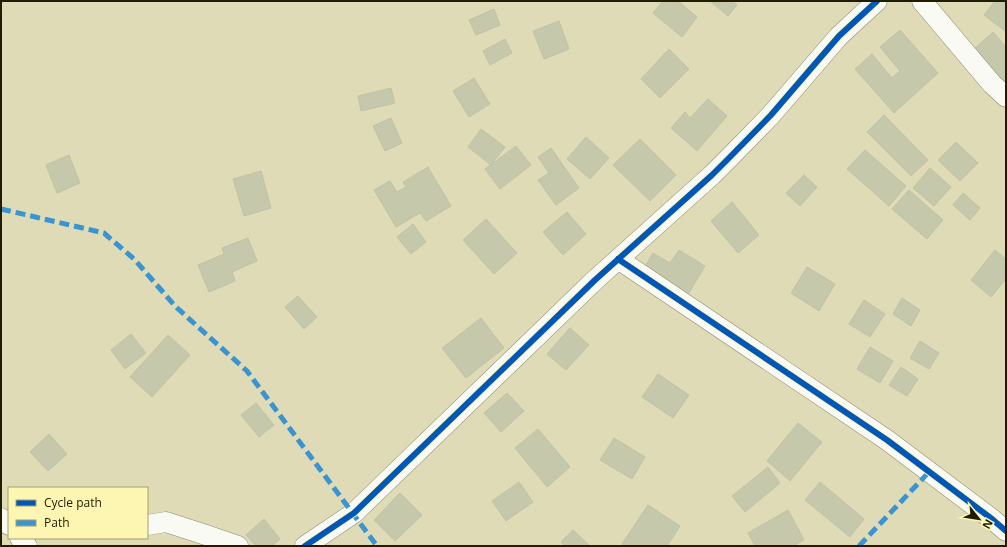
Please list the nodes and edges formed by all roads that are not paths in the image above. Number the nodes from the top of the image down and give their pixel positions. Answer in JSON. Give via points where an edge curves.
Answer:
{"nodes":[{"id":1,"x":877,"y":1,"type":"edge"},
{"id":2,"x":922,"y":1,"type":"edge"},
{"id":3,"x":1006,"y":97,"type":"edge"},
{"id":4,"x":618,"y":259,"type":"junction"},
{"id":5,"x":148,"y":525,"type":"edge"},
{"id":6,"x":1006,"y":531,"type":"edge"},
{"id":7,"x":238,"y":546,"type":"edge"},
{"id":8,"x":305,"y":546,"type":"edge"}],
"edges":[{"from":1,"to":4,"type":"street","via":[[839,36],[771,115],[730,157]]},
{"from":2,"to":3,"type":"street"},
{"from":4,"to":6,"type":"street","via":[[887,440]]},
{"from":4,"to":8,"type":"street","via":[[354,513]]},
{"from":5,"to":7,"type":"street","via":[[166,522]]}]}
